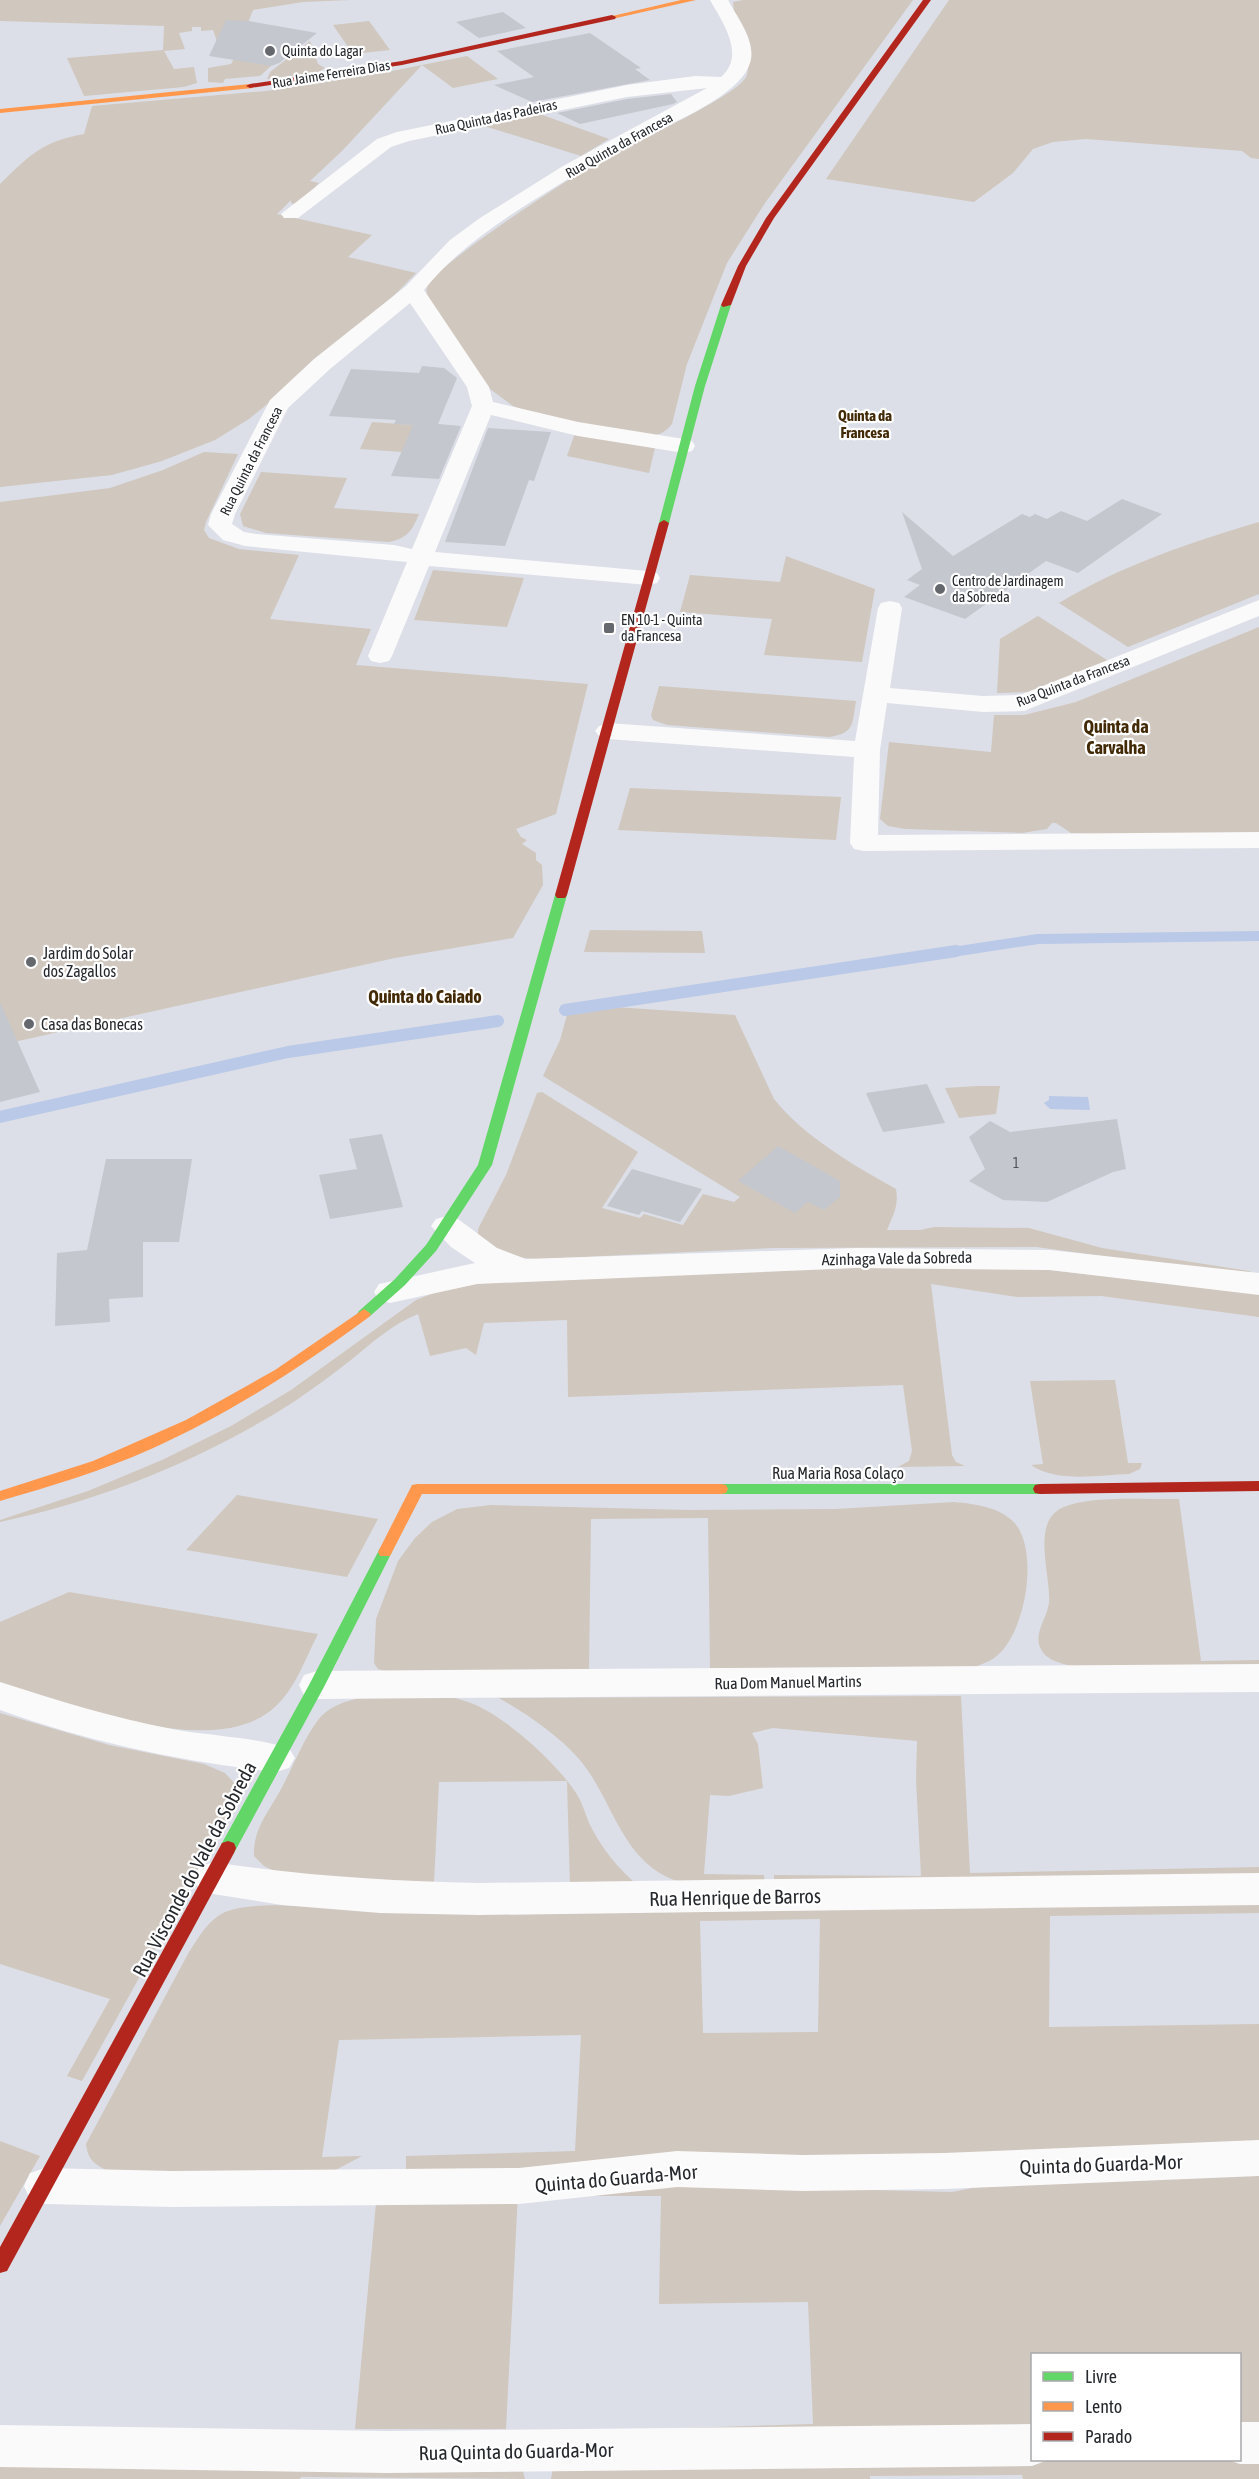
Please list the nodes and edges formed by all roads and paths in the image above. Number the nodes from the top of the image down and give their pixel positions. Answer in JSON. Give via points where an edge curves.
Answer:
{"nodes":[{"id":1,"x":692,"y":0,"type":"edge"},
{"id":2,"x":719,"y":0,"type":"edge"},
{"id":3,"x":927,"y":0,"type":"edge"},
{"id":4,"x":724,"y":83,"type":"junction"},
{"id":5,"x":0,"y":111,"type":"edge"},
{"id":6,"x":291,"y":214,"type":"dead end"},
{"id":7,"x":414,"y":290,"type":"junction"},
{"id":8,"x":483,"y":406,"type":"junction"},
{"id":9,"x":684,"y":446,"type":"junction"},
{"id":10,"x":420,"y":558,"type":"junction"},
{"id":11,"x":648,"y":578,"type":"junction"},
{"id":12,"x":1259,"y":607,"type":"edge"},
{"id":13,"x":890,"y":608,"type":"dead end"},
{"id":14,"x":380,"y":656,"type":"dead end"},
{"id":15,"x":877,"y":694,"type":"junction"},
{"id":16,"x":608,"y":731,"type":"junction"},
{"id":17,"x":867,"y":750,"type":"junction"},
{"id":18,"x":1259,"y":840,"type":"edge"},
{"id":19,"x":447,"y":1226,"type":"junction"},
{"id":20,"x":533,"y":1269,"type":"junction"},
{"id":21,"x":1259,"y":1284,"type":"edge"},
{"id":22,"x":390,"y":1292,"type":"junction"},
{"id":23,"x":1259,"y":1486,"type":"edge"},
{"id":24,"x":417,"y":1489,"type":"joint"},
{"id":25,"x":0,"y":1496,"type":"edge"},
{"id":26,"x":1259,"y":1678,"type":"edge"},
{"id":27,"x":317,"y":1685,"type":"junction"},
{"id":28,"x":0,"y":1696,"type":"edge"},
{"id":29,"x":276,"y":1758,"type":"junction"},
{"id":30,"x":213,"y":1878,"type":"junction"},
{"id":31,"x":1259,"y":1889,"type":"edge"},
{"id":32,"x":1259,"y":2158,"type":"edge"},
{"id":33,"x":45,"y":2186,"type":"junction"},
{"id":34,"x":0,"y":2265,"type":"edge"},
{"id":35,"x":1241,"y":2443,"type":"edge"},
{"id":36,"x":1259,"y":2443,"type":"edge"},
{"id":37,"x":1031,"y":2445,"type":"edge"},
{"id":38,"x":0,"y":2446,"type":"edge"}],
"edges":[{"from":1,"to":5,"type":"main road","name":"Rua Jaime Ferreira Dias","via":[[437,56],[309,79]]},
{"from":2,"to":4,"type":"street","name":"Rua Quinta da Francesa","via":[[740,42],[742,55],[741,65]]},
{"from":3,"to":9,"type":"main road","via":[[770,218],[742,266],[719,324]]},
{"from":4,"to":6,"type":"street","name":"Rua Quinta das Padeiras","via":[[695,82],[627,91],[395,138]]},
{"from":4,"to":7,"type":"street","name":"Rua Quinta da Francesa","via":[[692,106],[620,141],[488,222],[456,245]]},
{"from":7,"to":8,"type":"street","via":[[478,387]]},
{"from":7,"to":10,"type":"street","name":"Rua Quinta da Francesa","via":[[278,405],[220,525],[240,539],[394,552]]},
{"from":8,"to":9,"type":"street","via":[[578,429]]},
{"from":8,"to":10,"type":"street"},
{"from":9,"to":11,"type":"main road"},
{"from":10,"to":11,"type":"street","name":"Rua Quinta da Francesa"},
{"from":10,"to":14,"type":"street"},
{"from":11,"to":16,"type":"main road"},
{"from":12,"to":15,"type":"street","name":"Rua Quinta da Francesa","via":[[1024,703],[983,704]]},
{"from":13,"to":15,"type":"street"},
{"from":15,"to":17,"type":"street"},
{"from":16,"to":17,"type":"street"},
{"from":16,"to":19,"type":"main road","via":[[485,1165]]},
{"from":17,"to":18,"type":"street","via":[[864,843]]},
{"from":19,"to":20,"type":"street","name":"Azinhaga Vale da Sobreda","via":[[476,1252],[498,1262]]},
{"from":19,"to":22,"type":"main road","via":[[422,1260]]},
{"from":20,"to":21,"type":"street","name":"Azinhaga Vale da Sobreda","via":[[856,1257],[976,1257],[1050,1260]]},
{"from":20,"to":22,"type":"street","name":"Azinhaga Vale da Sobreda","via":[[477,1273]]},
{"from":22,"to":25,"type":"main road","via":[[299,1362],[180,1431],[107,1463]]},
{"from":23,"to":24,"type":"main road","name":"Rua Maria Rosa Colaço"},
{"from":24,"to":27,"type":"main road","name":"Rua Visconde do Vale da Sobreda"},
{"from":26,"to":27,"type":"street","name":"Rua Dom Manuel Martins"},
{"from":27,"to":29,"type":"main road","name":"Rua Visconde do Vale da Sobreda"},
{"from":28,"to":29,"type":"street","via":[[40,1711],[140,1736],[213,1752]]},
{"from":29,"to":30,"type":"main road","name":"Rua Visconde do Vale da Sobreda"},
{"from":30,"to":31,"type":"street","name":"Rua Henrique de Barros","via":[[282,1889],[380,1897],[479,1899]]},
{"from":30,"to":33,"type":"main road","name":"Rua Visconde do Vale da Sobreda"},
{"from":32,"to":33,"type":"street","name":"Quinta do Guarda-Mor","via":[[944,2171],[803,2173],[677,2169],[519,2186]]},
{"from":33,"to":34,"type":"main road","name":"Rua Visconde do Vale da Sobreda"},
{"from":35,"to":36,"type":"street"},
{"from":37,"to":38,"type":"street","name":"Rua Quinta do Guarda-Mor","via":[[363,2452]]}]}
